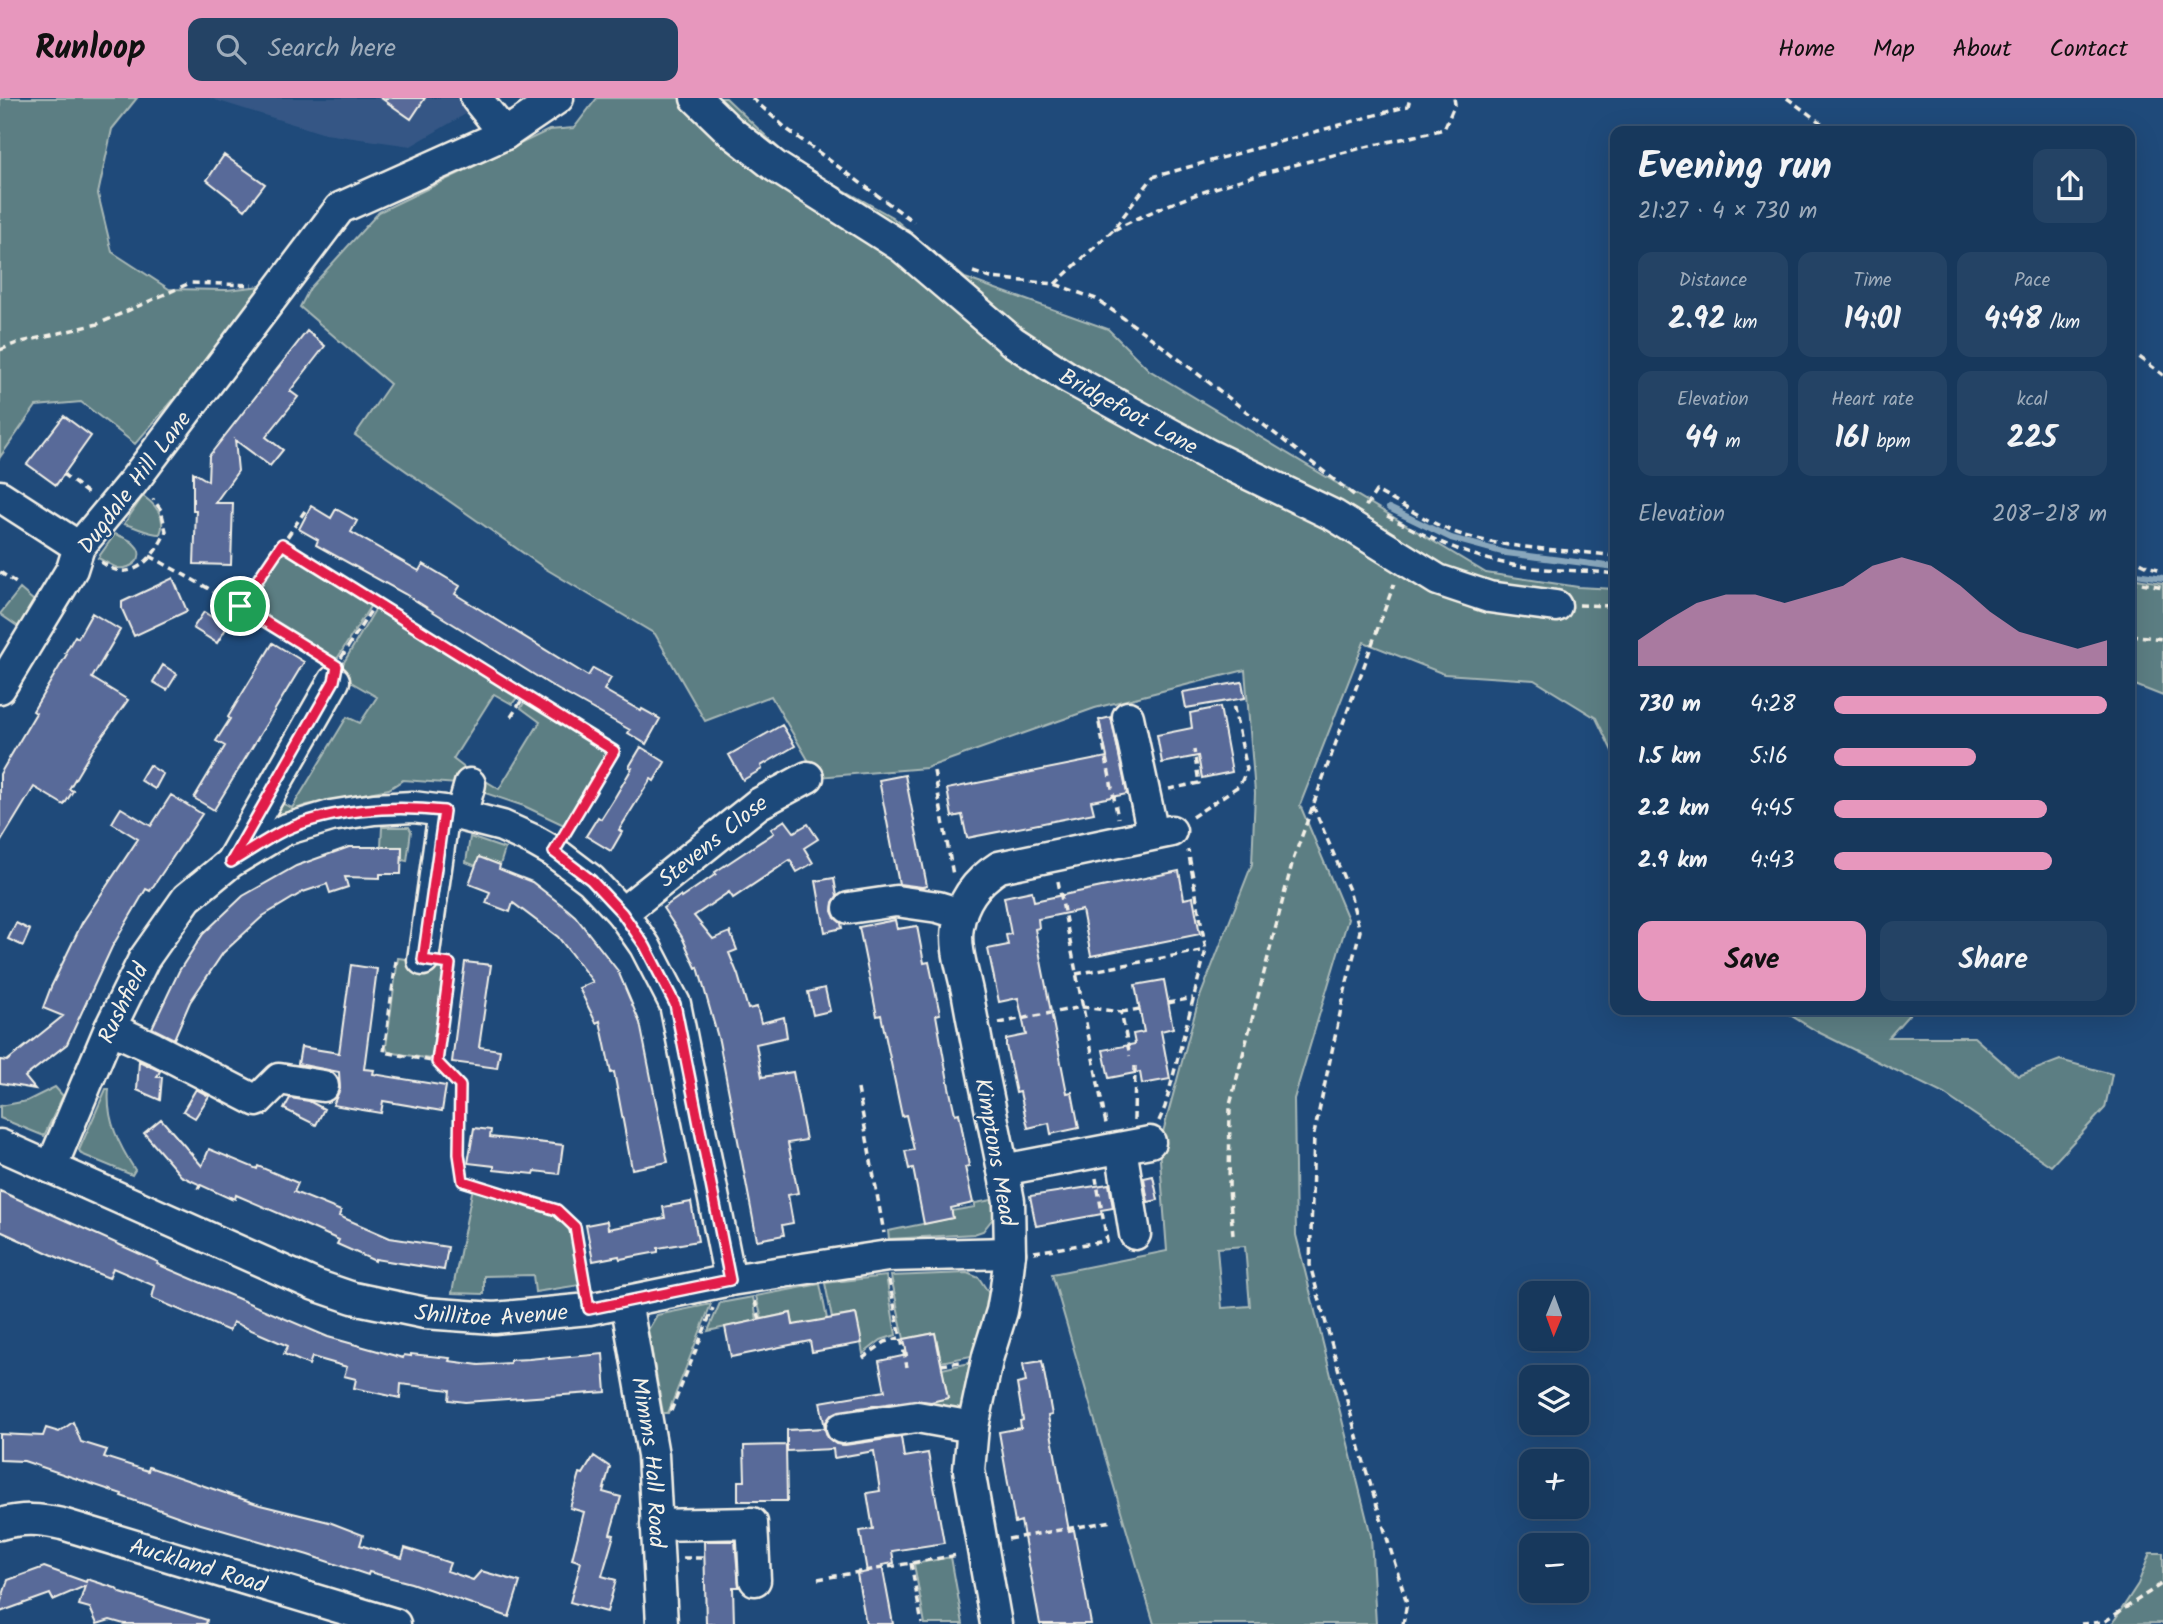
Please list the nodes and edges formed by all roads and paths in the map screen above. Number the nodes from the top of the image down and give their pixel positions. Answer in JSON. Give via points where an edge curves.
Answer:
{"nodes":[{"id":1,"x":476,"y":98,"type":"edge"},
{"id":2,"x":558,"y":98,"type":"edge"},
{"id":3,"x":696,"y":98,"type":"edge"},
{"id":4,"x":752,"y":98,"type":"edge"},
{"id":5,"x":1410,"y":98,"type":"edge"},
{"id":6,"x":1454,"y":98,"type":"edge"},
{"id":7,"x":1787,"y":98,"type":"edge"},
{"id":8,"x":1825,"y":126,"type":"edge"},
{"id":9,"x":505,"y":134,"type":"junction"},
{"id":10,"x":914,"y":222,"type":"dead end"},
{"id":11,"x":1112,"y":231,"type":"junction"},
{"id":12,"x":963,"y":265,"type":"dead end"},
{"id":13,"x":1055,"y":284,"type":"junction"},
{"id":14,"x":272,"y":285,"type":"junction"},
{"id":15,"x":0,"y":350,"type":"edge"},
{"id":16,"x":2135,"y":354,"type":"edge"},
{"id":17,"x":2163,"y":375,"type":"edge"},
{"id":18,"x":63,"y":474,"type":"dead end"},
{"id":19,"x":143,"y":492,"type":"dead end"},
{"id":20,"x":0,"y":496,"type":"edge"},
{"id":21,"x":92,"y":496,"type":"dead end"},
{"id":22,"x":307,"y":508,"type":"dead end"},
{"id":23,"x":1378,"y":511,"type":"dead end"},
{"id":24,"x":282,"y":544,"type":"junction"},
{"id":25,"x":86,"y":553,"type":"junction"},
{"id":26,"x":150,"y":556,"type":"junction"},
{"id":27,"x":1610,"y":556,"type":"edge"},
{"id":28,"x":1403,"y":559,"type":"junction"},
{"id":29,"x":2135,"y":560,"type":"edge"},
{"id":30,"x":2163,"y":570,"type":"edge"},
{"id":31,"x":0,"y":572,"type":"edge"},
{"id":32,"x":1610,"y":574,"type":"edge"},
{"id":33,"x":2135,"y":582,"type":"edge"},
{"id":34,"x":19,"y":585,"type":"dead end"},
{"id":35,"x":2163,"y":587,"type":"edge"},
{"id":36,"x":375,"y":604,"type":"junction"},
{"id":37,"x":240,"y":606,"type":"junction"},
{"id":38,"x":1556,"y":606,"type":"joint"},
{"id":39,"x":1610,"y":606,"type":"edge"},
{"id":40,"x":2135,"y":636,"type":"edge"},
{"id":41,"x":2163,"y":639,"type":"edge"},
{"id":42,"x":335,"y":673,"type":"junction"},
{"id":43,"x":0,"y":688,"type":"edge"},
{"id":44,"x":526,"y":695,"type":"junction"},
{"id":45,"x":1233,"y":704,"type":"dead end"},
{"id":46,"x":511,"y":717,"type":"dead end"},
{"id":47,"x":1128,"y":717,"type":"dead end"},
{"id":48,"x":1099,"y":723,"type":"dead end"},
{"id":49,"x":1194,"y":750,"type":"dead end"},
{"id":50,"x":934,"y":771,"type":"dead end"},
{"id":51,"x":808,"y":777,"type":"dead end"},
{"id":52,"x":470,"y":784,"type":"dead end"},
{"id":53,"x":1144,"y":794,"type":"junction"},
{"id":54,"x":1313,"y":806,"type":"junction"},
{"id":55,"x":453,"y":813,"type":"junction"},
{"id":56,"x":1170,"y":836,"type":"junction"},
{"id":57,"x":1122,"y":841,"type":"junction"},
{"id":58,"x":554,"y":852,"type":"junction"},
{"id":59,"x":1053,"y":855,"type":"junction"},
{"id":60,"x":231,"y":862,"type":"junction"},
{"id":61,"x":965,"y":904,"type":"junction"},
{"id":62,"x":849,"y":908,"type":"dead end"},
{"id":63,"x":622,"y":913,"type":"junction"},
{"id":64,"x":1206,"y":950,"type":"junction"},
{"id":65,"x":423,"y":960,"type":"junction"},
{"id":66,"x":1076,"y":974,"type":"junction"},
{"id":67,"x":1193,"y":998,"type":"junction"},
{"id":68,"x":1168,"y":1003,"type":"dead end"},
{"id":69,"x":1082,"y":1007,"type":"junction"},
{"id":70,"x":1140,"y":1009,"type":"dead end"},
{"id":71,"x":1121,"y":1012,"type":"junction"},
{"id":72,"x":1028,"y":1017,"type":"dead end"},
{"id":73,"x":110,"y":1028,"type":"junction"},
{"id":74,"x":1130,"y":1056,"type":"dead end"},
{"id":75,"x":437,"y":1062,"type":"junction"},
{"id":76,"x":1135,"y":1066,"type":"dead end"},
{"id":77,"x":323,"y":1086,"type":"dead end"},
{"id":78,"x":858,"y":1090,"type":"dead end"},
{"id":79,"x":0,"y":1145,"type":"edge"},
{"id":80,"x":1121,"y":1148,"type":"junction"},
{"id":81,"x":51,"y":1168,"type":"junction"},
{"id":82,"x":1003,"y":1170,"type":"junction"},
{"id":83,"x":1135,"y":1234,"type":"dead end"},
{"id":84,"x":1233,"y":1235,"type":"dead end"},
{"id":85,"x":1042,"y":1252,"type":"dead end"},
{"id":86,"x":1010,"y":1253,"type":"junction"},
{"id":87,"x":887,"y":1256,"type":"junction"},
{"id":88,"x":727,"y":1280,"type":"junction"},
{"id":89,"x":626,"y":1301,"type":"junction"},
{"id":90,"x":589,"y":1309,"type":"junction"},
{"id":91,"x":899,"y":1338,"type":"junction"},
{"id":92,"x":863,"y":1358,"type":"dead end"},
{"id":93,"x":907,"y":1367,"type":"dead end"},
{"id":94,"x":666,"y":1422,"type":"dead end"},
{"id":95,"x":842,"y":1427,"type":"dead end"},
{"id":96,"x":973,"y":1427,"type":"junction"},
{"id":97,"x":1112,"y":1521,"type":"dead end"},
{"id":98,"x":0,"y":1524,"type":"edge"},
{"id":99,"x":656,"y":1525,"type":"junction"},
{"id":100,"x":982,"y":1547,"type":"junction"},
{"id":101,"x":682,"y":1558,"type":"dead end"},
{"id":102,"x":702,"y":1558,"type":"dead end"},
{"id":103,"x":911,"y":1563,"type":"junction"},
{"id":104,"x":818,"y":1579,"type":"dead end"},
{"id":105,"x":755,"y":1580,"type":"dead end"},
{"id":106,"x":2163,"y":1583,"type":"edge"},
{"id":107,"x":395,"y":1624,"type":"edge"},
{"id":108,"x":662,"y":1624,"type":"edge"},
{"id":109,"x":922,"y":1624,"type":"edge"},
{"id":110,"x":996,"y":1624,"type":"edge"},
{"id":111,"x":1403,"y":1624,"type":"edge"},
{"id":112,"x":2081,"y":1624,"type":"edge"}],
"edges":[{"from":1,"to":9,"type":"street"},
{"from":2,"to":9,"type":"street","name":"Dugdale Hill Lane"},
{"from":3,"to":28,"type":"street","name":"Bridgefoot Lane","via":[[776,167],[902,247],[1012,341],[1127,411],[1335,516]]},
{"from":4,"to":10,"type":"path","via":[[788,130]]},
{"from":5,"to":11,"type":"path","via":[[1408,106],[1153,177]]},
{"from":6,"to":11,"type":"path","via":[[1444,129],[1238,181],[1154,209]]},
{"from":7,"to":8,"type":"path"},
{"from":9,"to":14,"type":"street","name":"Dugdale Hill Lane","via":[[340,208]]},
{"from":11,"to":13,"type":"path"},
{"from":12,"to":13,"type":"path","via":[[991,278]]},
{"from":13,"to":27,"type":"path","via":[[1096,299],[1149,336],[1367,505],[1376,491],[1466,536],[1511,546]]},
{"from":14,"to":15,"type":"path","via":[[190,283],[98,324]]},
{"from":14,"to":25,"type":"street","name":"Dugdale Hill Lane","via":[[104,520]]},
{"from":16,"to":17,"type":"path"},
{"from":18,"to":21,"type":"path"},
{"from":19,"to":26,"type":"path","via":[[161,510],[166,531]]},
{"from":20,"to":25,"type":"street"},
{"from":22,"to":24,"type":"path"},
{"from":23,"to":32,"type":"path","via":[[1442,545],[1485,559]]},
{"from":24,"to":36,"type":"path"},
{"from":24,"to":37,"type":"path"},
{"from":25,"to":26,"type":"path","via":[[117,570],[130,571]]},
{"from":25,"to":43,"type":"street","name":"Dugdale Hill Lane"},
{"from":26,"to":37,"type":"path"},
{"from":28,"to":38,"type":"street","name":"Bridgefoot Lane","via":[[1438,580],[1489,597]]},
{"from":28,"to":54,"type":"path"},
{"from":29,"to":30,"type":"path"},
{"from":31,"to":34,"type":"path"},
{"from":33,"to":35,"type":"path"},
{"from":36,"to":42,"type":"path"},
{"from":36,"to":44,"type":"path"},
{"from":37,"to":42,"type":"path"},
{"from":38,"to":39,"type":"path"},
{"from":40,"to":41,"type":"path"},
{"from":42,"to":60,"type":"street","name":"Rushfield"},
{"from":44,"to":46,"type":"path"},
{"from":44,"to":58,"type":"path","via":[[614,751]]},
{"from":45,"to":56,"type":"path","via":[[1247,769],[1240,785],[1203,811],[1173,821]]},
{"from":47,"to":53,"type":"street"},
{"from":48,"to":57,"type":"path"},
{"from":49,"to":53,"type":"path","via":[[1199,783]]},
{"from":50,"to":61,"type":"path","via":[[955,882]]},
{"from":51,"to":63,"type":"street","name":"Stevens Close","via":[[758,804]]},
{"from":52,"to":55,"type":"street"},
{"from":53,"to":56,"type":"street"},
{"from":54,"to":84,"type":"path","via":[[1293,860],[1230,1105]]},
{"from":54,"to":111,"type":"path","via":[[1349,890],[1360,931],[1314,1133],[1310,1265],[1407,1603]]},
{"from":55,"to":58,"type":"street","name":"Rushfield","via":[[502,827]]},
{"from":55,"to":60,"type":"street","name":"Rushfield","via":[[413,807],[331,816],[284,830]]},
{"from":55,"to":65,"type":"street"},
{"from":56,"to":57,"type":"street"},
{"from":56,"to":64,"type":"path"},
{"from":57,"to":59,"type":"street"},
{"from":58,"to":63,"type":"street","name":"Rushfield","via":[[591,880]]},
{"from":59,"to":61,"type":"street","via":[[999,867],[980,882]]},
{"from":59,"to":66,"type":"path"},
{"from":60,"to":73,"type":"street","name":"Rushfield","via":[[187,898],[144,959]]},
{"from":61,"to":62,"type":"street","via":[[938,907],[896,901]]},
{"from":61,"to":82,"type":"street","name":"Kimptons Mead","via":[[957,929],[958,945]]},
{"from":63,"to":88,"type":"street","name":"Rushfield","via":[[675,1004]]},
{"from":64,"to":66,"type":"path"},
{"from":64,"to":67,"type":"path"},
{"from":65,"to":75,"type":"path","via":[[450,964]]},
{"from":65,"to":75,"type":"path","via":[[397,958],[384,1052]]},
{"from":66,"to":69,"type":"path"},
{"from":67,"to":68,"type":"path"},
{"from":67,"to":80,"type":"path","via":[[1165,1107]]},
{"from":69,"to":71,"type":"path"},
{"from":69,"to":72,"type":"path"},
{"from":69,"to":80,"type":"path"},
{"from":70,"to":71,"type":"path"},
{"from":71,"to":74,"type":"path"},
{"from":73,"to":77,"type":"street","via":[[257,1101],[279,1079]]},
{"from":73,"to":81,"type":"street","name":"Rushfield"},
{"from":75,"to":90,"type":"path","via":[[460,1086],[463,1181],[557,1210],[575,1227]]},
{"from":76,"to":80,"type":"path"},
{"from":78,"to":87,"type":"path"},
{"from":79,"to":81,"type":"street","name":"Shillitoe Avenue"},
{"from":80,"to":82,"type":"street"},
{"from":80,"to":83,"type":"street"},
{"from":80,"to":85,"type":"path","via":[[1107,1241]]},
{"from":81,"to":90,"type":"street","name":"Shillitoe Avenue","via":[[353,1298],[425,1313],[494,1318]]},
{"from":82,"to":86,"type":"street","name":"Kimptons Mead"},
{"from":86,"to":87,"type":"street","name":"Shillitoe Avenue"},
{"from":86,"to":96,"type":"street","name":"Kimptons Mead","via":[[1002,1311]]},
{"from":87,"to":88,"type":"street","name":"Shillitoe Avenue"},
{"from":87,"to":91,"type":"path"},
{"from":88,"to":89,"type":"street","name":"Shillitoe Avenue"},
{"from":88,"to":94,"type":"path"},
{"from":89,"to":90,"type":"street","name":"Shillitoe Avenue"},
{"from":89,"to":99,"type":"street","name":"Mimms Hall Road","via":[[653,1455]]},
{"from":91,"to":92,"type":"path"},
{"from":91,"to":93,"type":"path"},
{"from":95,"to":96,"type":"street","via":[[917,1417]]},
{"from":96,"to":100,"type":"street","name":"Kimptons Mead","via":[[969,1470]]},
{"from":97,"to":100,"type":"path"},
{"from":98,"to":107,"type":"street","name":"Auckland Road","via":[[20,1518],[62,1524]]},
{"from":99,"to":105,"type":"street","via":[[752,1523]]},
{"from":99,"to":108,"type":"street","name":"Mimms Hall Road"},
{"from":100,"to":103,"type":"path"},
{"from":100,"to":110,"type":"street","name":"Kimptons Mead"},
{"from":101,"to":102,"type":"path"},
{"from":103,"to":104,"type":"path"},
{"from":103,"to":109,"type":"path"},
{"from":106,"to":112,"type":"path","via":[[2104,1622]]}]}
